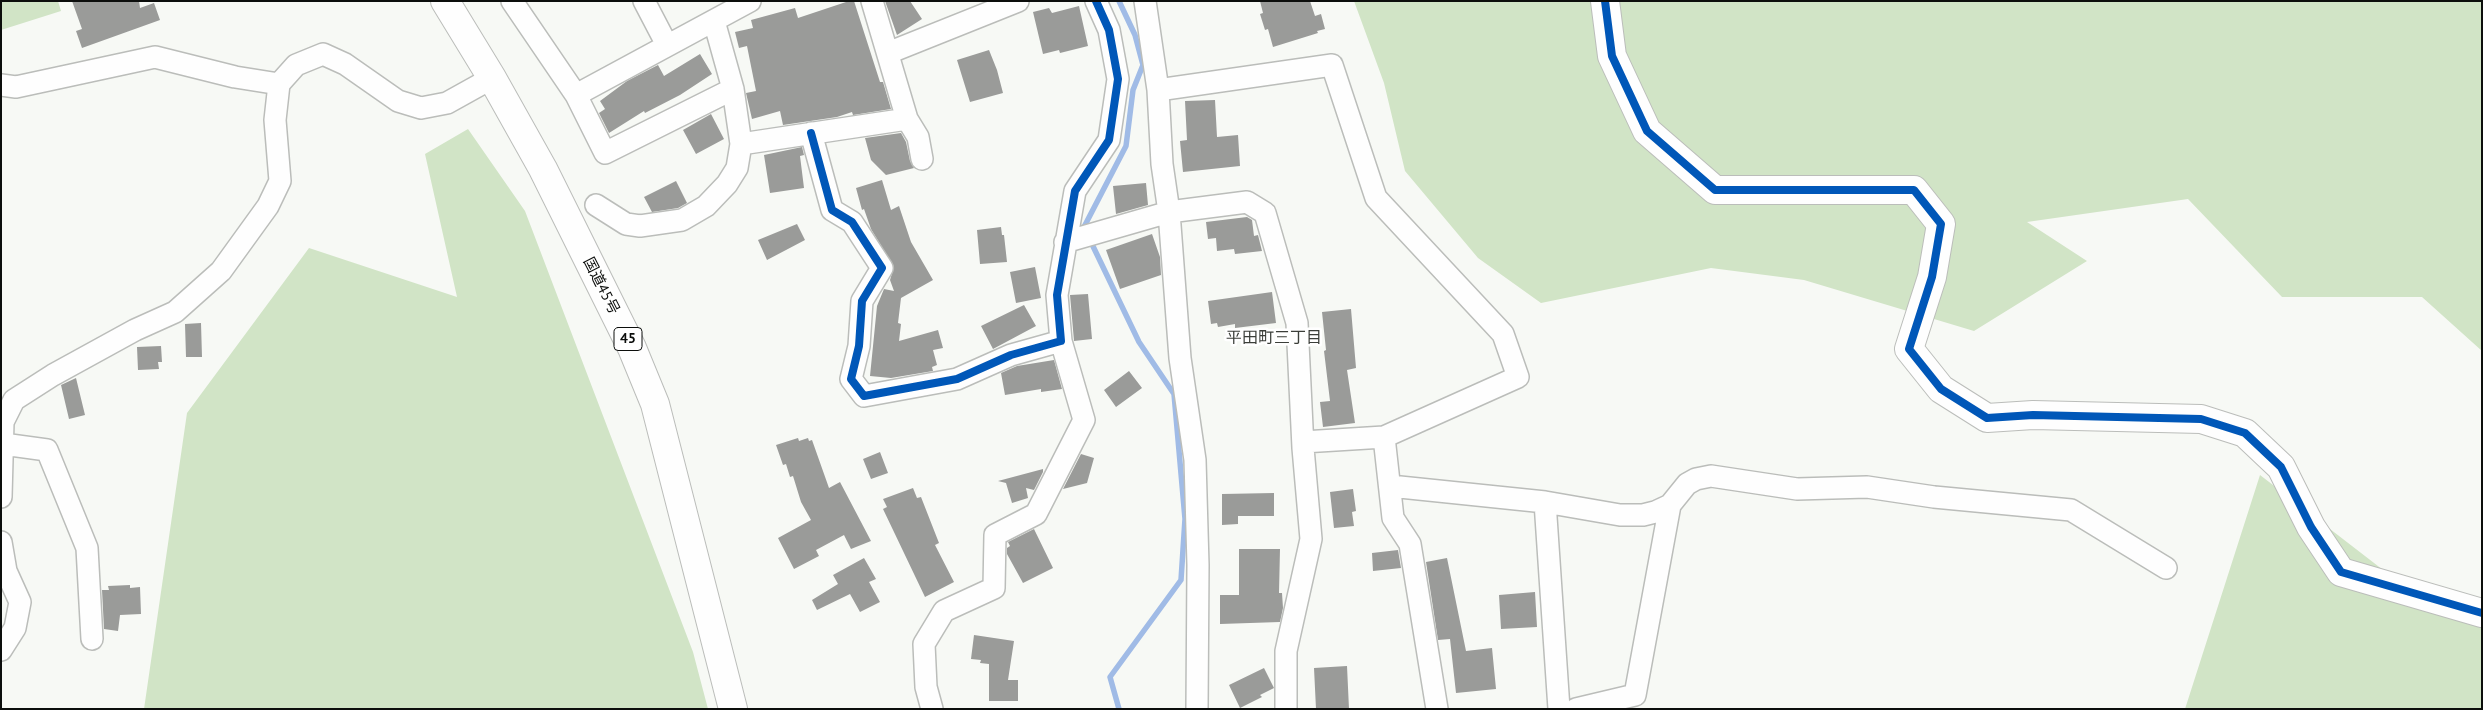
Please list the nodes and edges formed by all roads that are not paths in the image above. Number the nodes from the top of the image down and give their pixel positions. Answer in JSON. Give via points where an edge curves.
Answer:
{"nodes":[{"id":1,"x":445,"y":1,"type":"edge"},
{"id":2,"x":512,"y":1,"type":"edge"},
{"id":3,"x":644,"y":1,"type":"edge"},
{"id":4,"x":750,"y":1,"type":"edge"},
{"id":5,"x":872,"y":1,"type":"edge"},
{"id":6,"x":1018,"y":1,"type":"edge"},
{"id":7,"x":1096,"y":1,"type":"edge"},
{"id":8,"x":1145,"y":1,"type":"edge"},
{"id":9,"x":1606,"y":1,"type":"edge"},
{"id":10,"x":714,"y":21,"type":"junction"},
{"id":11,"x":668,"y":45,"type":"junction"},
{"id":12,"x":888,"y":53,"type":"junction"},
{"id":13,"x":492,"y":78,"type":"junction"},
{"id":14,"x":279,"y":84,"type":"junction"},
{"id":15,"x":1,"y":86,"type":"edge"},
{"id":16,"x":733,"y":88,"type":"junction"},
{"id":17,"x":1158,"y":90,"type":"junction"},
{"id":18,"x":576,"y":95,"type":"junction"},
{"id":19,"x":907,"y":119,"type":"junction"},
{"id":20,"x":811,"y":133,"type":"junction"},
{"id":21,"x":741,"y":144,"type":"junction"},
{"id":22,"x":922,"y":159,"type":"dead end"},
{"id":23,"x":596,"y":205,"type":"dead end"},
{"id":24,"x":1169,"y":212,"type":"junction"},
{"id":25,"x":1079,"y":238,"type":"junction"},
{"id":26,"x":1061,"y":341,"type":"junction"},
{"id":27,"x":1384,"y":437,"type":"junction"},
{"id":28,"x":1303,"y":442,"type":"junction"},
{"id":29,"x":3,"y":444,"type":"junction"},
{"id":30,"x":1390,"y":486,"type":"junction"},
{"id":31,"x":1,"y":497,"type":"edge"},
{"id":32,"x":1545,"y":502,"type":"junction"},
{"id":33,"x":1670,"y":505,"type":"junction"},
{"id":34,"x":1,"y":542,"type":"edge"},
{"id":35,"x":2166,"y":568,"type":"dead end"},
{"id":36,"x":2482,"y":613,"type":"edge"},
{"id":37,"x":92,"y":640,"type":"dead end"},
{"id":38,"x":1,"y":650,"type":"edge"},
{"id":39,"x":733,"y":709,"type":"edge"},
{"id":40,"x":932,"y":709,"type":"edge"},
{"id":41,"x":1197,"y":709,"type":"edge"},
{"id":42,"x":1286,"y":709,"type":"edge"},
{"id":43,"x":1437,"y":709,"type":"edge"},
{"id":44,"x":1559,"y":709,"type":"edge"},
{"id":45,"x":1576,"y":709,"type":"edge"}],
"edges":[{"from":1,"to":13,"type":"main road","name":"国道45号","number":"45"},
{"from":2,"to":18,"type":"street"},
{"from":3,"to":11,"type":"street"},
{"from":4,"to":10,"type":"street"},
{"from":5,"to":12,"type":"street"},
{"from":6,"to":12,"type":"street"},
{"from":7,"to":25,"type":"street","via":[[1109,30],[1118,79],[1109,140],[1075,190]]},
{"from":8,"to":17,"type":"street"},
{"from":9,"to":36,"type":"main road","via":[[1612,56],[1647,131],[1715,190],[1914,190],[1941,224],[1932,278],[1909,349],[1941,389],[1987,418],[2033,415],[2202,419],[2245,433],[2281,467],[2311,527],[2341,572]]},
{"from":10,"to":11,"type":"street"},
{"from":10,"to":16,"type":"street"},
{"from":11,"to":18,"type":"street"},
{"from":12,"to":19,"type":"street"},
{"from":13,"to":14,"type":"street","via":[[447,103],[421,108],[398,101],[345,64],[323,54],[296,65]]},
{"from":13,"to":39,"type":"main road","name":"国道45号","number":"45","via":[[632,348],[655,404]]},
{"from":14,"to":15,"type":"street","via":[[235,77],[164,59]]},
{"from":14,"to":29,"type":"street","via":[[275,120],[280,181],[268,206],[221,270],[175,312],[52,374],[14,400],[3,422]]},
{"from":16,"to":18,"type":"street","via":[[605,153]]},
{"from":16,"to":21,"type":"street"},
{"from":17,"to":24,"type":"street","via":[[1162,164]]},
{"from":17,"to":27,"type":"street","via":[[1332,65],[1376,198],[1503,334],[1518,377]]},
{"from":19,"to":20,"type":"street"},
{"from":19,"to":22,"type":"street","via":[[918,137]]},
{"from":20,"to":21,"type":"street"},
{"from":20,"to":26,"type":"street","via":[[832,210],[852,222],[882,268],[862,301],[859,346],[851,379],[864,396],[957,379],[1011,355]]},
{"from":21,"to":23,"type":"street","via":[[737,168],[728,184],[706,206],[682,220],[640,226],[626,224]]},
{"from":24,"to":25,"type":"street"},
{"from":24,"to":28,"type":"street","via":[[1247,202],[1265,213],[1297,323]]},
{"from":24,"to":41,"type":"street","via":[[1180,358],[1195,460]]},
{"from":25,"to":26,"type":"street","via":[[1057,295]]},
{"from":26,"to":40,"type":"street","via":[[1084,420],[1036,514],[995,536],[994,588],[944,611],[924,644],[926,687]]},
{"from":27,"to":28,"type":"street"},
{"from":27,"to":30,"type":"street"},
{"from":28,"to":42,"type":"street","via":[[1311,539],[1286,651]]},
{"from":29,"to":31,"type":"street"},
{"from":29,"to":37,"type":"street","via":[[47,450],[87,548]]},
{"from":30,"to":32,"type":"street"},
{"from":30,"to":43,"type":"street","via":[[1393,518],[1410,544]]},
{"from":32,"to":33,"type":"street","via":[[1620,515],[1643,515]]},
{"from":32,"to":44,"type":"street"},
{"from":33,"to":35,"type":"street","via":[[1688,484],[1711,476],[1797,489],[1867,487],[2071,510]]},
{"from":33,"to":45,"type":"street","via":[[1636,695]]},
{"from":34,"to":38,"type":"street","via":[[6,571],[20,602],[15,628]]}]}
